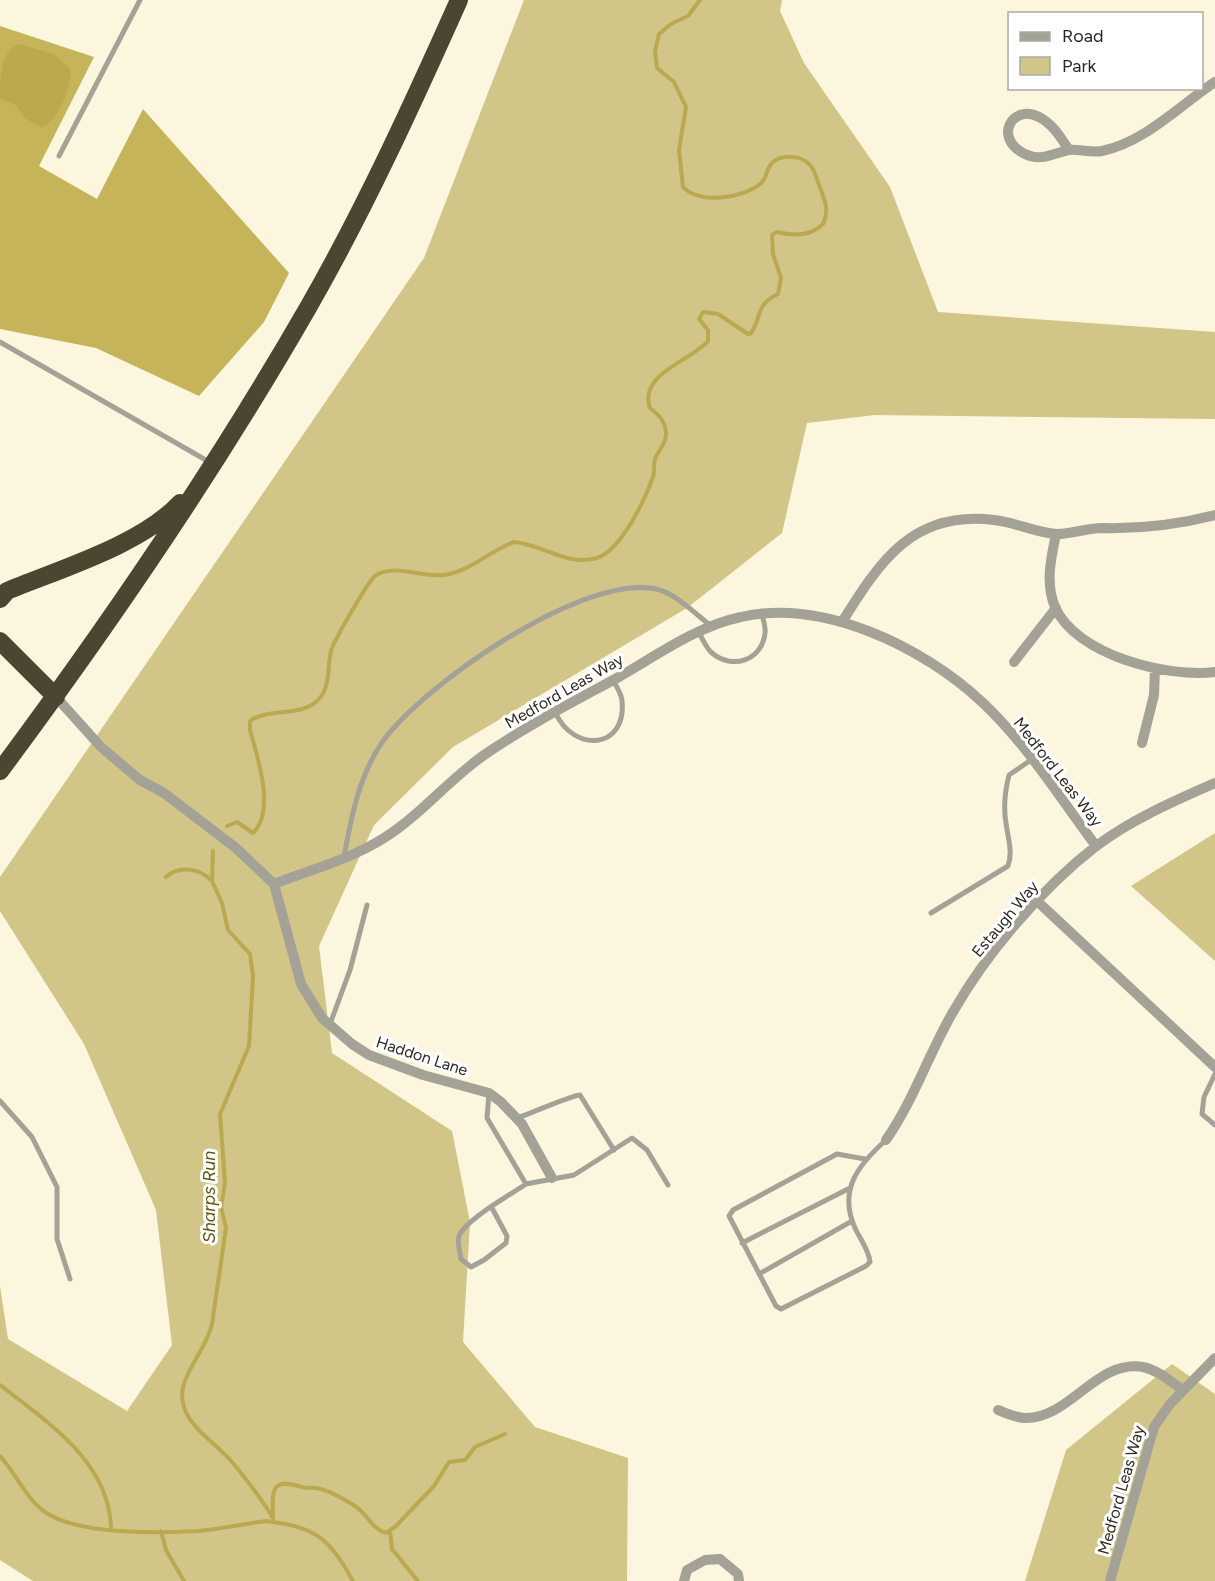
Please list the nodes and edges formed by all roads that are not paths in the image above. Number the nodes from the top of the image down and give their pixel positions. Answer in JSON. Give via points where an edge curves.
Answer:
{"nodes":[{"id":1,"x":140,"y":0,"type":"edge"},
{"id":2,"x":459,"y":0,"type":"edge"},
{"id":3,"x":1215,"y":82,"type":"edge"},
{"id":4,"x":1069,"y":150,"type":"junction"},
{"id":5,"x":59,"y":156,"type":"dead end"},
{"id":6,"x":0,"y":342,"type":"edge"},
{"id":7,"x":208,"y":471,"type":"junction"},
{"id":8,"x":1215,"y":515,"type":"edge"},
{"id":9,"x":1056,"y":534,"type":"junction"},
{"id":10,"x":0,"y":599,"type":"edge"},
{"id":11,"x":1056,"y":608,"type":"junction"},
{"id":12,"x":762,"y":614,"type":"junction"},
{"id":13,"x":842,"y":622,"type":"junction"},
{"id":14,"x":712,"y":627,"type":"junction"},
{"id":15,"x":699,"y":633,"type":"junction"},
{"id":16,"x":0,"y":640,"type":"edge"},
{"id":17,"x":1014,"y":662,"type":"dead end"},
{"id":18,"x":1155,"y":668,"type":"junction"},
{"id":19,"x":1215,"y":672,"type":"edge"},
{"id":20,"x":613,"y":680,"type":"junction"},
{"id":21,"x":56,"y":697,"type":"junction"},
{"id":22,"x":555,"y":712,"type":"junction"},
{"id":23,"x":1142,"y":743,"type":"dead end"},
{"id":24,"x":1031,"y":760,"type":"junction"},
{"id":25,"x":0,"y":771,"type":"edge"},
{"id":26,"x":1215,"y":783,"type":"edge"},
{"id":27,"x":1096,"y":846,"type":"junction"},
{"id":28,"x":344,"y":857,"type":"junction"},
{"id":29,"x":274,"y":885,"type":"junction"},
{"id":30,"x":1038,"y":902,"type":"junction"},
{"id":31,"x":368,"y":905,"type":"dead end"},
{"id":32,"x":931,"y":913,"type":"dead end"},
{"id":33,"x":330,"y":1025,"type":"junction"},
{"id":34,"x":1215,"y":1067,"type":"edge"},
{"id":35,"x":1215,"y":1074,"type":"edge"},
{"id":36,"x":489,"y":1093,"type":"junction"},
{"id":37,"x":0,"y":1101,"type":"edge"},
{"id":38,"x":517,"y":1118,"type":"junction"},
{"id":39,"x":1215,"y":1125,"type":"edge"},
{"id":40,"x":886,"y":1140,"type":"joint"},
{"id":41,"x":614,"y":1150,"type":"junction"},
{"id":42,"x":865,"y":1158,"type":"junction"},
{"id":43,"x":552,"y":1178,"type":"junction"},
{"id":44,"x":525,"y":1184,"type":"junction"},
{"id":45,"x":668,"y":1185,"type":"dead end"},
{"id":46,"x":848,"y":1189,"type":"junction"},
{"id":47,"x":492,"y":1208,"type":"junction"},
{"id":48,"x":852,"y":1221,"type":"junction"},
{"id":49,"x":742,"y":1243,"type":"junction"},
{"id":50,"x":759,"y":1274,"type":"junction"},
{"id":51,"x":70,"y":1279,"type":"dead end"},
{"id":52,"x":1215,"y":1358,"type":"edge"},
{"id":53,"x":1183,"y":1390,"type":"junction"},
{"id":54,"x":998,"y":1410,"type":"dead end"},
{"id":55,"x":684,"y":1581,"type":"edge"},
{"id":56,"x":739,"y":1581,"type":"edge"},
{"id":57,"x":1110,"y":1581,"type":"edge"}],
"edges":[{"from":1,"to":5,"type":"lane"},
{"from":2,"to":7,"type":"highway","via":[[425,76],[309,305]]},
{"from":3,"to":4,"type":"street","via":[[1132,141],[1099,151]]},
{"from":4,"to":4,"type":"street","via":[[1042,158],[1030,157],[1011,145],[1006,138],[1007,129],[1014,118],[1032,114],[1049,124]]},
{"from":6,"to":7,"type":"lane"},
{"from":7,"to":10,"type":"highway","via":[[168,516],[136,536],[7,591]]},
{"from":7,"to":21,"type":"highway"},
{"from":8,"to":9,"type":"street","via":[[1161,527]]},
{"from":9,"to":11,"type":"street","via":[[1050,585]]},
{"from":9,"to":13,"type":"street","via":[[982,519],[926,528],[902,542],[883,561]]},
{"from":11,"to":17,"type":"street"},
{"from":11,"to":18,"type":"street","via":[[1064,622],[1086,640],[1124,659]]},
{"from":12,"to":13,"type":"street","name":"Medford Leas Way","via":[[810,615]]},
{"from":12,"to":14,"type":"street","name":"Medford Leas Way"},
{"from":12,"to":15,"type":"lane","via":[[765,633],[755,654],[742,663],[724,661],[710,651]]},
{"from":13,"to":24,"type":"street","name":"Medford Leas Way","via":[[885,639],[952,679],[982,701]]},
{"from":14,"to":15,"type":"street","name":"Medford Leas Way"},
{"from":14,"to":28,"type":"lane","via":[[671,595],[651,588],[627,588],[589,598],[543,618],[501,643],[450,676],[383,741],[366,772]]},
{"from":15,"to":20,"type":"street","name":"Medford Leas Way"},
{"from":16,"to":21,"type":"highway"},
{"from":18,"to":19,"type":"street"},
{"from":18,"to":23,"type":"street","via":[[1152,704]]},
{"from":20,"to":22,"type":"street","name":"Medford Leas Way"},
{"from":20,"to":22,"type":"lane","via":[[622,700],[621,723],[614,733],[598,740],[580,740],[561,724]]},
{"from":21,"to":25,"type":"highway"},
{"from":21,"to":29,"type":"street","via":[[140,780],[164,793],[236,848]]},
{"from":22,"to":28,"type":"street","name":"Medford Leas Way","via":[[487,753],[382,839]]},
{"from":24,"to":27,"type":"street","name":"Medford Leas Way"},
{"from":24,"to":32,"type":"lane","via":[[1009,775],[1004,793],[1011,849],[1008,866]]},
{"from":26,"to":27,"type":"street","name":"Estaugh Way"},
{"from":27,"to":30,"type":"street","name":"Estaugh Way"},
{"from":28,"to":29,"type":"street","name":"Medford Leas Way"},
{"from":29,"to":33,"type":"street","name":"Haddon Lane","via":[[301,984]]},
{"from":30,"to":34,"type":"street"},
{"from":30,"to":40,"type":"street","name":"Estaugh Way","via":[[996,951],[955,1009]]},
{"from":31,"to":33,"type":"lane"},
{"from":33,"to":36,"type":"street","name":"Haddon Lane","via":[[377,1059]]},
{"from":35,"to":39,"type":"lane","via":[[1204,1097],[1203,1114]]},
{"from":36,"to":38,"type":"street","name":"Haddon Lane"},
{"from":36,"to":44,"type":"lane","via":[[487,1118]]},
{"from":37,"to":51,"type":"lane","via":[[32,1137],[57,1187],[57,1239]]},
{"from":38,"to":41,"type":"lane","via":[[580,1095]]},
{"from":38,"to":43,"type":"street","name":"Haddon Lane"},
{"from":40,"to":42,"type":"lane"},
{"from":41,"to":43,"type":"lane","via":[[574,1175]]},
{"from":41,"to":45,"type":"lane","via":[[632,1138],[647,1150]]},
{"from":42,"to":46,"type":"lane"},
{"from":42,"to":49,"type":"lane","via":[[837,1154],[733,1210],[730,1220]]},
{"from":43,"to":44,"type":"lane"},
{"from":44,"to":47,"type":"lane"},
{"from":46,"to":48,"type":"lane"},
{"from":46,"to":49,"type":"lane"},
{"from":47,"to":47,"type":"lane","via":[[463,1229],[458,1238],[461,1259],[471,1267],[506,1243],[507,1236]]},
{"from":48,"to":50,"type":"lane"},
{"from":48,"to":50,"type":"lane","via":[[870,1257],[866,1266],[786,1309],[776,1306]]},
{"from":49,"to":50,"type":"lane"},
{"from":52,"to":53,"type":"street","name":"Medford Leas Way"},
{"from":53,"to":54,"type":"street","via":[[1156,1372],[1135,1367],[1111,1372],[1042,1415],[1024,1418]]},
{"from":53,"to":57,"type":"street","name":"Medford Leas Way","via":[[1154,1427]]},
{"from":55,"to":56,"type":"street","via":[[687,1570],[705,1560],[720,1559],[738,1574]]}]}
